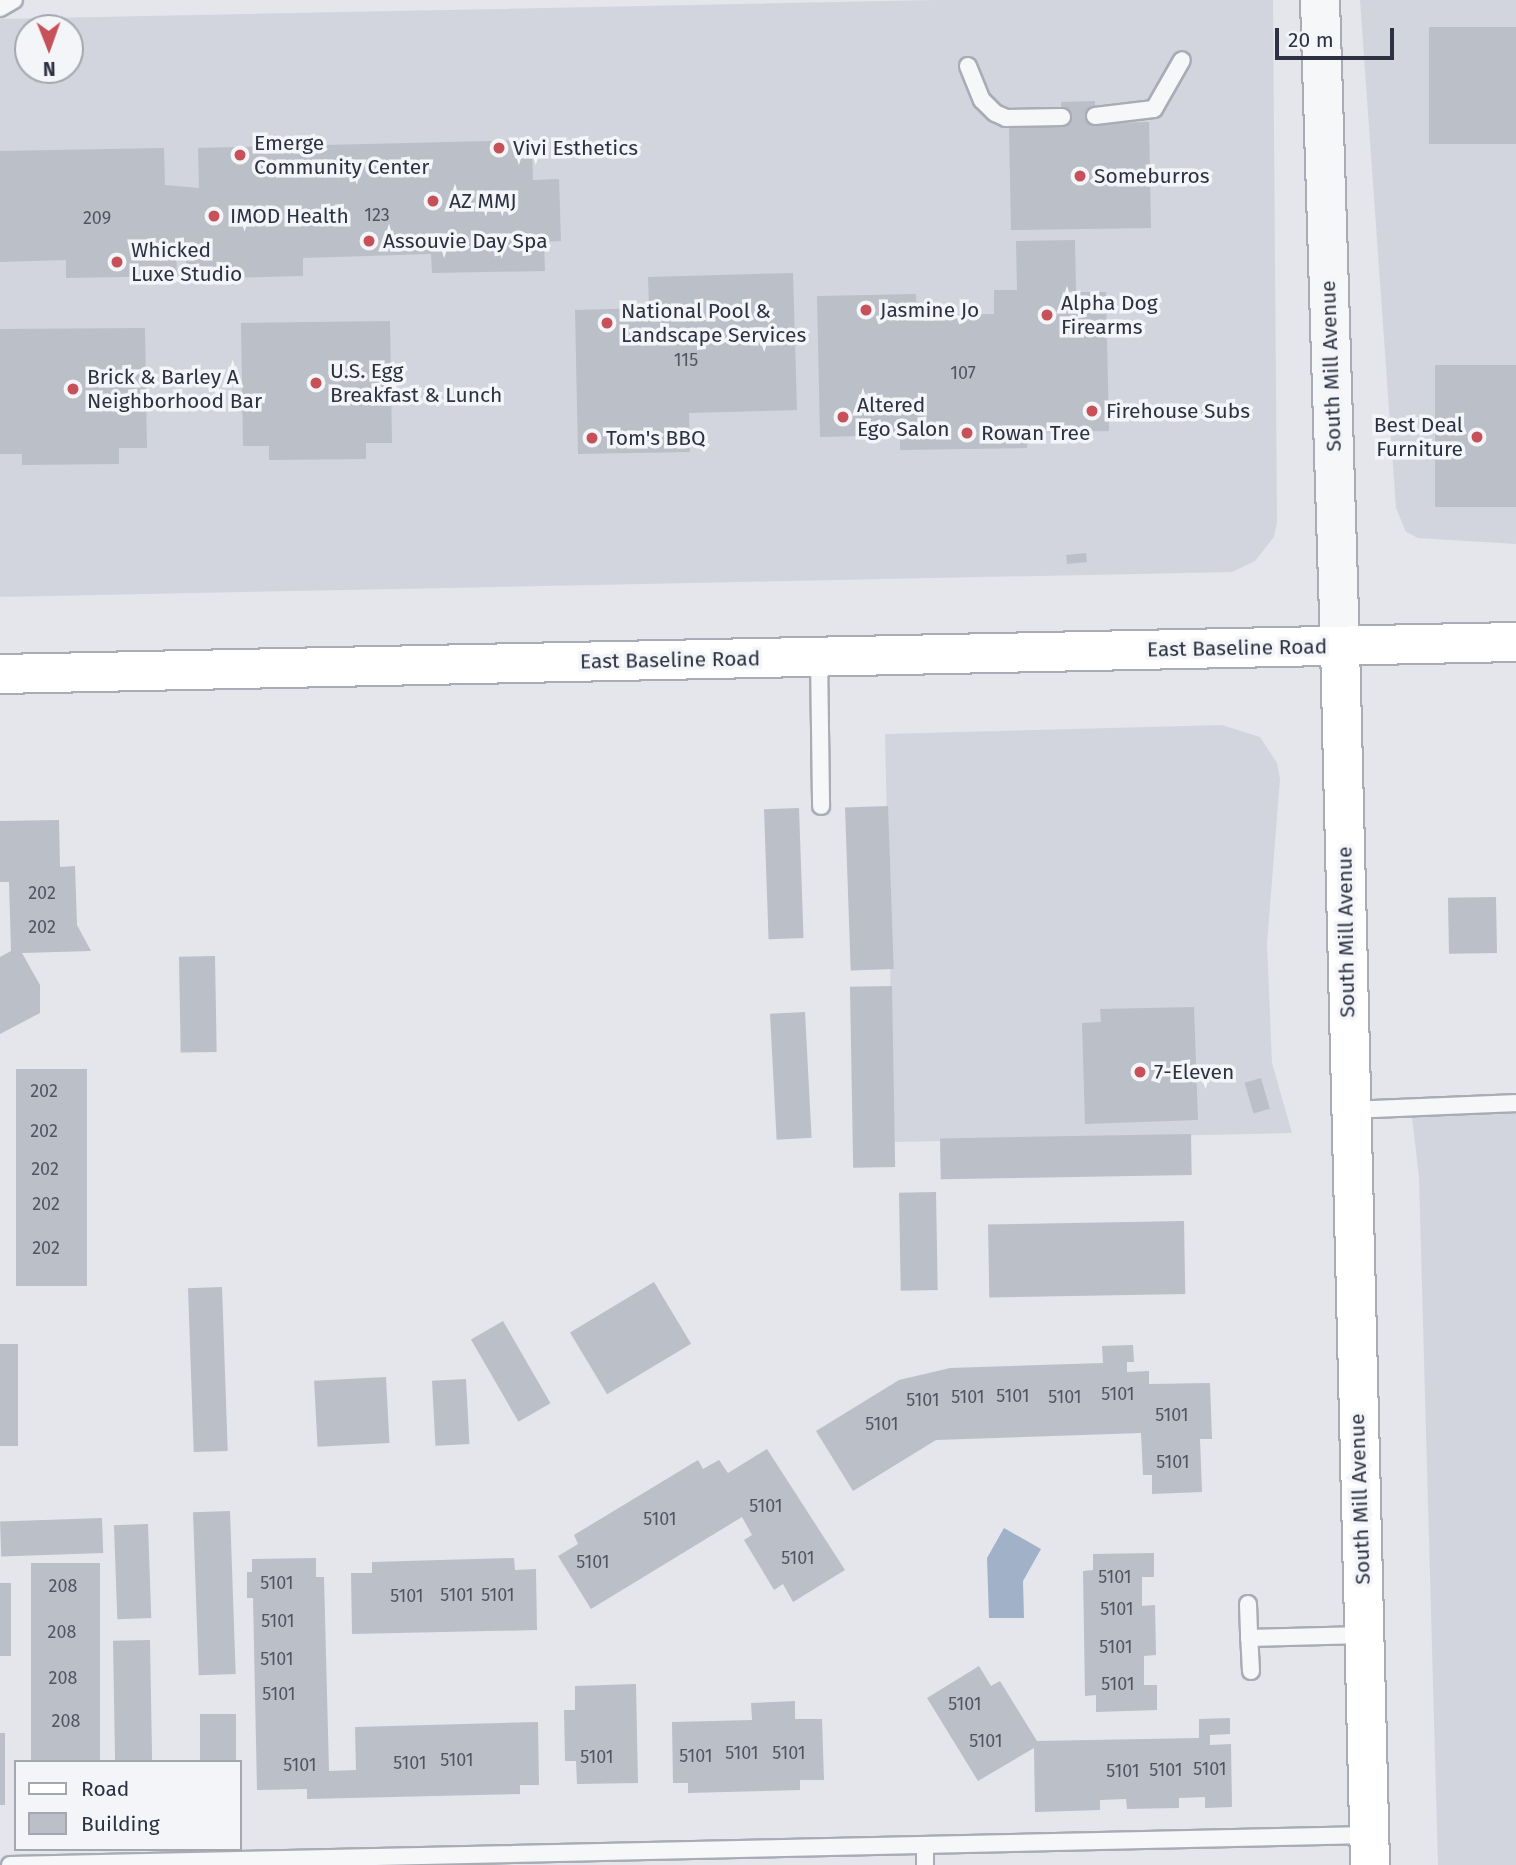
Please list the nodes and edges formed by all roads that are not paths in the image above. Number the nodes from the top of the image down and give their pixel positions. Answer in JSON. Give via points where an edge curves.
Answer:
{"nodes":[{"id":1,"x":14,"y":0,"type":"edge"},
{"id":2,"x":1320,"y":0,"type":"edge"},
{"id":3,"x":0,"y":8,"type":"edge"},
{"id":4,"x":1182,"y":60,"type":"dead end"},
{"id":5,"x":968,"y":66,"type":"dead end"},
{"id":6,"x":1095,"y":116,"type":"dead end"},
{"id":7,"x":1062,"y":117,"type":"dead end"},
{"id":8,"x":1516,"y":642,"type":"edge"},
{"id":9,"x":1340,"y":646,"type":"junction"},
{"id":10,"x":819,"y":657,"type":"junction"},
{"id":11,"x":0,"y":674,"type":"edge"},
{"id":12,"x":821,"y":806,"type":"dead end"},
{"id":13,"x":1516,"y":1103,"type":"edge"},
{"id":14,"x":1349,"y":1110,"type":"junction"},
{"id":15,"x":1248,"y":1604,"type":"dead end"},
{"id":16,"x":1364,"y":1635,"type":"junction"},
{"id":17,"x":1249,"y":1638,"type":"junction"},
{"id":18,"x":1251,"y":1671,"type":"dead end"},
{"id":19,"x":925,"y":1845,"type":"junction"},
{"id":20,"x":1370,"y":1850,"type":"edge"},
{"id":21,"x":10,"y":1865,"type":"edge"},
{"id":22,"x":925,"y":1865,"type":"edge"}],
"edges":[{"from":1,"to":3,"type":"lane"},
{"from":2,"to":9,"type":"street","name":"South Mill Avenue"},
{"from":4,"to":6,"type":"lane","via":[[1154,108]]},
{"from":5,"to":7,"type":"lane","via":[[982,100],[995,113],[1006,118]]},
{"from":8,"to":9,"type":"main road","name":"East Baseline Road"},
{"from":9,"to":10,"type":"main road","name":"East Baseline Road"},
{"from":9,"to":14,"type":"main road","name":"South Mill Avenue"},
{"from":10,"to":11,"type":"main road","name":"East Baseline Road"},
{"from":10,"to":12,"type":"lane"},
{"from":13,"to":14,"type":"lane"},
{"from":14,"to":16,"type":"main road","name":"South Mill Avenue"},
{"from":15,"to":17,"type":"lane"},
{"from":16,"to":17,"type":"lane"},
{"from":16,"to":20,"type":"main road","name":"South Mill Avenue"},
{"from":17,"to":18,"type":"lane"},
{"from":19,"to":20,"type":"lane"},
{"from":19,"to":21,"type":"lane"},
{"from":19,"to":22,"type":"lane"}]}
